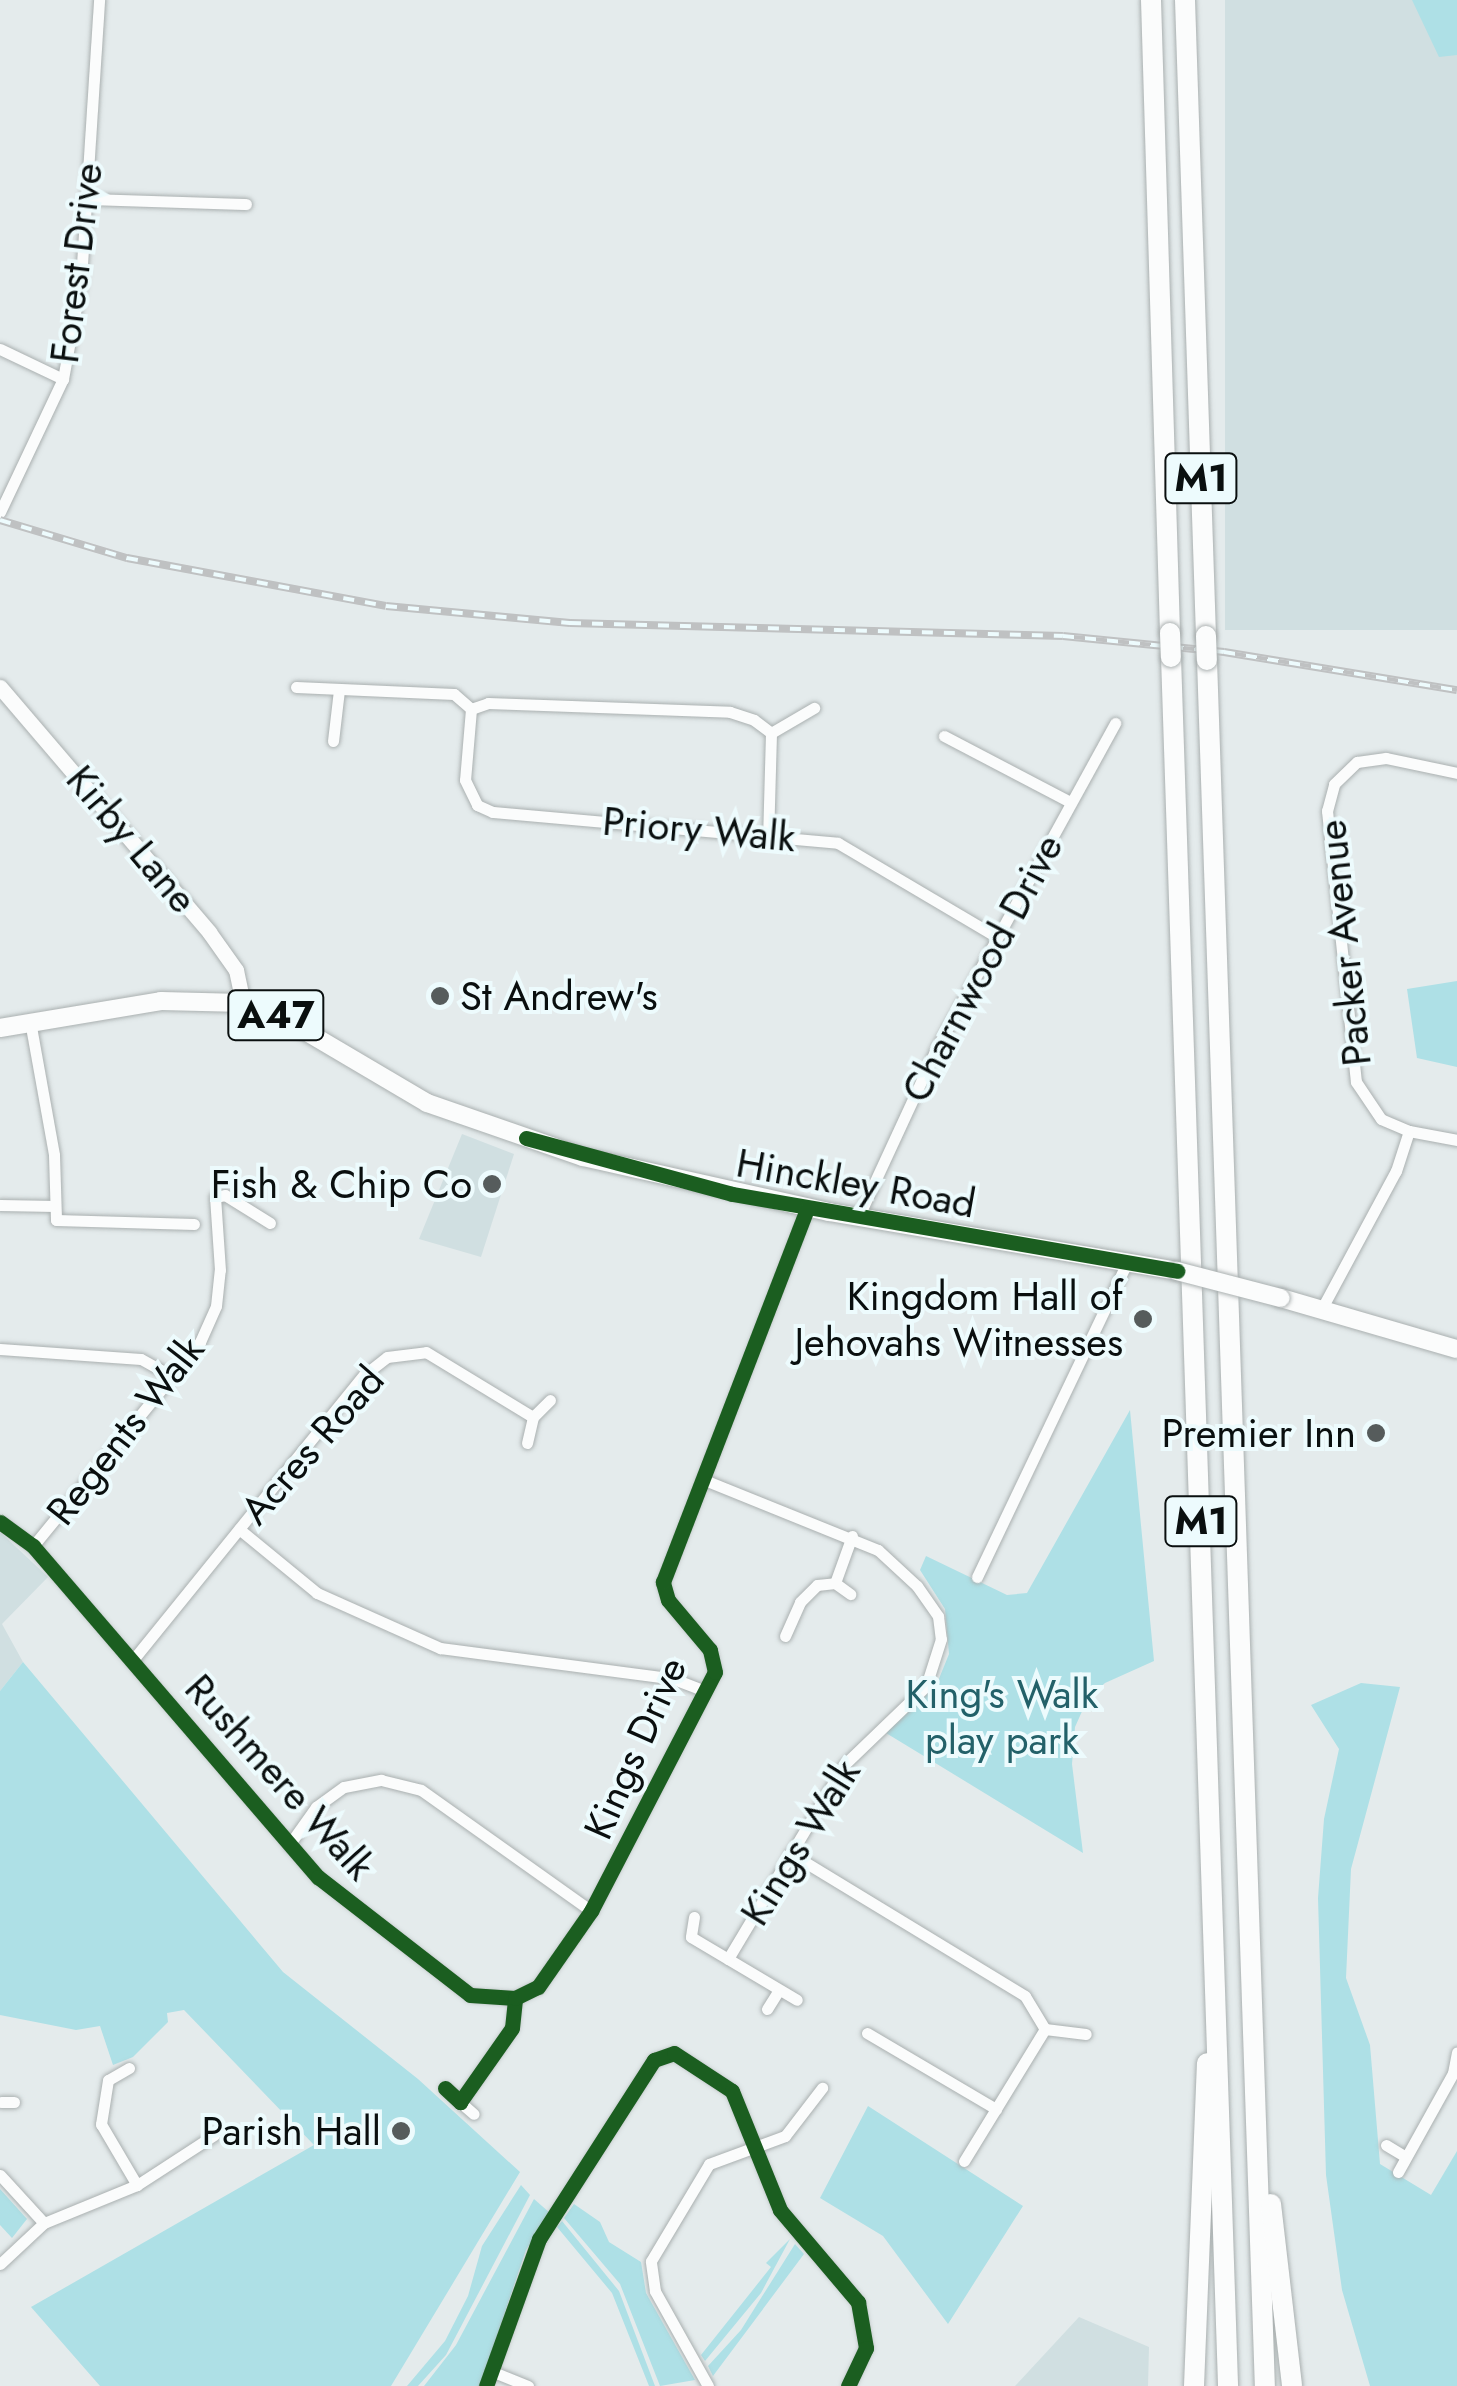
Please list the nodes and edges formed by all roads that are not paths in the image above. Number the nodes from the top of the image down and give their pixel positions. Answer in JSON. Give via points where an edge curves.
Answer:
{"nodes":[{"id":1,"x":99,"y":0,"type":"edge"},
{"id":2,"x":1151,"y":0,"type":"edge"},
{"id":3,"x":1186,"y":0,"type":"edge"},
{"id":4,"x":86,"y":199,"type":"junction"},
{"id":5,"x":246,"y":204,"type":"dead end"},
{"id":6,"x":0,"y":349,"type":"edge"},
{"id":7,"x":63,"y":378,"type":"junction"},
{"id":8,"x":2,"y":507,"type":"edge"},
{"id":9,"x":296,"y":686,"type":"dead end"},
{"id":10,"x":0,"y":687,"type":"edge"},
{"id":11,"x":339,"y":690,"type":"junction"},
{"id":12,"x":471,"y":708,"type":"junction"},
{"id":13,"x":814,"y":708,"type":"dead end"},
{"id":14,"x":334,"y":723,"type":"junction"},
{"id":15,"x":1115,"y":723,"type":"dead end"},
{"id":16,"x":320,"y":725,"type":"dead end"},
{"id":17,"x":770,"y":733,"type":"junction"},
{"id":18,"x":944,"y":736,"type":"dead end"},
{"id":19,"x":334,"y":741,"type":"dead end"},
{"id":20,"x":1457,"y":773,"type":"edge"},
{"id":21,"x":1070,"y":802,"type":"junction"},
{"id":22,"x":768,"y":838,"type":"junction"},
{"id":23,"x":996,"y":937,"type":"junction"},
{"id":24,"x":243,"y":1003,"type":"junction"},
{"id":25,"x":30,"y":1022,"type":"junction"},
{"id":26,"x":0,"y":1028,"type":"edge"},
{"id":27,"x":1409,"y":1131,"type":"junction"},
{"id":28,"x":1457,"y":1140,"type":"edge"},
{"id":29,"x":0,"y":1205,"type":"edge"},
{"id":30,"x":55,"y":1206,"type":"junction"},
{"id":31,"x":807,"y":1208,"type":"junction"},
{"id":32,"x":858,"y":1218,"type":"junction"},
{"id":33,"x":270,"y":1222,"type":"dead end"},
{"id":34,"x":194,"y":1224,"type":"dead end"},
{"id":35,"x":1135,"y":1264,"type":"junction"},
{"id":36,"x":1321,"y":1310,"type":"junction"},
{"id":37,"x":0,"y":1349,"type":"edge"},
{"id":38,"x":1457,"y":1349,"type":"edge"},
{"id":39,"x":172,"y":1376,"type":"junction"},
{"id":40,"x":550,"y":1400,"type":"dead end"},
{"id":41,"x":534,"y":1418,"type":"junction"},
{"id":42,"x":527,"y":1443,"type":"dead end"},
{"id":43,"x":702,"y":1479,"type":"junction"},
{"id":44,"x":0,"y":1522,"type":"edge"},
{"id":45,"x":239,"y":1530,"type":"junction"},
{"id":46,"x":852,"y":1536,"type":"junction"},
{"id":47,"x":33,"y":1546,"type":"junction"},
{"id":48,"x":977,"y":1577,"type":"dead end"},
{"id":49,"x":835,"y":1583,"type":"junction"},
{"id":50,"x":850,"y":1594,"type":"dead end"},
{"id":51,"x":785,"y":1636,"type":"dead end"},
{"id":52,"x":132,"y":1662,"type":"junction"},
{"id":53,"x":705,"y":1691,"type":"junction"},
{"id":54,"x":288,"y":1845,"type":"junction"},
{"id":55,"x":790,"y":1853,"type":"junction"},
{"id":56,"x":591,"y":1911,"type":"junction"},
{"id":57,"x":694,"y":1916,"type":"dead end"},
{"id":58,"x":1215,"y":1942,"type":"junction"},
{"id":59,"x":728,"y":1958,"type":"junction"},
{"id":60,"x":779,"y":1990,"type":"junction"},
{"id":61,"x":515,"y":1998,"type":"junction"},
{"id":62,"x":796,"y":2000,"type":"dead end"},
{"id":63,"x":768,"y":2009,"type":"dead end"},
{"id":64,"x":1046,"y":2029,"type":"junction"},
{"id":65,"x":868,"y":2034,"type":"dead end"},
{"id":66,"x":1086,"y":2034,"type":"dead end"},
{"id":67,"x":1457,"y":2052,"type":"edge"},
{"id":68,"x":129,"y":2068,"type":"dead end"},
{"id":69,"x":444,"y":2088,"type":"dead end"},
{"id":70,"x":822,"y":2088,"type":"dead end"},
{"id":71,"x":0,"y":2102,"type":"edge"},
{"id":72,"x":14,"y":2102,"type":"dead end"},
{"id":73,"x":460,"y":2102,"type":"junction"},
{"id":74,"x":1256,"y":2103,"type":"junction"},
{"id":75,"x":996,"y":2109,"type":"junction"},
{"id":76,"x":474,"y":2114,"type":"dead end"},
{"id":77,"x":214,"y":2134,"type":"dead end"},
{"id":78,"x":754,"y":2144,"type":"junction"},
{"id":79,"x":1386,"y":2145,"type":"dead end"},
{"id":80,"x":1406,"y":2156,"type":"junction"},
{"id":81,"x":964,"y":2161,"type":"dead end"},
{"id":82,"x":1398,"y":2172,"type":"dead end"},
{"id":83,"x":0,"y":2175,"type":"edge"},
{"id":84,"x":137,"y":2185,"type":"junction"},
{"id":85,"x":44,"y":2224,"type":"junction"},
{"id":86,"x":0,"y":2264,"type":"edge"},
{"id":87,"x":491,"y":2371,"type":"junction"},
{"id":88,"x":486,"y":2386,"type":"edge"},
{"id":89,"x":528,"y":2386,"type":"edge"},
{"id":90,"x":708,"y":2386,"type":"edge"},
{"id":91,"x":848,"y":2386,"type":"edge"},
{"id":92,"x":1194,"y":2386,"type":"edge"},
{"id":93,"x":1228,"y":2386,"type":"edge"},
{"id":94,"x":1265,"y":2386,"type":"edge"},
{"id":95,"x":1292,"y":2386,"type":"edge"}],
"edges":[{"from":1,"to":4,"type":"street","name":"Forest Drive"},
{"from":2,"to":58,"type":"highway","number":"M1","bridge":true},
{"from":3,"to":74,"type":"highway","number":"M1","bridge":true},
{"from":4,"to":5,"type":"street"},
{"from":4,"to":7,"type":"street","name":"Forest Drive","via":[[81,280]]},
{"from":6,"to":7,"type":"street"},
{"from":7,"to":8,"type":"street","name":"Forest Drive"},
{"from":9,"to":11,"type":"street"},
{"from":10,"to":24,"type":"street","name":"Kirby Lane","via":[[210,932],[236,970]]},
{"from":11,"to":12,"type":"street","via":[[454,694]]},
{"from":11,"to":14,"type":"street"},
{"from":12,"to":17,"type":"street","via":[[488,703],[730,712]]},
{"from":12,"to":22,"type":"street","name":"Priory Walk","via":[[465,780],[476,806]]},
{"from":13,"to":17,"type":"street"},
{"from":14,"to":16,"type":"street"},
{"from":14,"to":19,"type":"street"},
{"from":15,"to":21,"type":"street","name":"Charnwood Drive"},
{"from":17,"to":22,"type":"street"},
{"from":18,"to":21,"type":"street"},
{"from":20,"to":27,"type":"street","name":"Packer Avenue","via":[[1386,758],[1356,762],[1334,784],[1328,811],[1356,1082],[1381,1119]]},
{"from":21,"to":23,"type":"street","name":"Charnwood Drive"},
{"from":22,"to":23,"type":"street","name":"Priory Walk","via":[[838,843]]},
{"from":23,"to":32,"type":"street","name":"Charnwood Drive"},
{"from":24,"to":25,"type":"main road","name":"Hinckley Road","number":"A47","via":[[176,1000]]},
{"from":24,"to":31,"type":"main road","name":"Hinckley Road","number":"A47","via":[[285,1019],[380,1080],[474,1121],[656,1177]]},
{"from":25,"to":26,"type":"main road","name":"Hinckley Road","number":"A47"},
{"from":25,"to":30,"type":"street","via":[[54,1156]]},
{"from":27,"to":28,"type":"street"},
{"from":27,"to":36,"type":"street","via":[[1396,1171]]},
{"from":29,"to":30,"type":"street"},
{"from":30,"to":34,"type":"street","via":[[56,1220]]},
{"from":31,"to":32,"type":"main road","name":"Hinckley Road","number":"A47"},
{"from":31,"to":43,"type":"street","name":"Kings Drive"},
{"from":32,"to":35,"type":"main road","name":"Hinckley Road","number":"A47"},
{"from":33,"to":39,"type":"street","name":"Regents Walk","via":[[226,1195],[215,1196],[216,1306],[200,1342]]},
{"from":35,"to":36,"type":"main road","name":"Hinckley Road","number":"A47","bridge":true},
{"from":35,"to":48,"type":"street"},
{"from":36,"to":38,"type":"main road","name":"Hinckley Road","number":"A47"},
{"from":37,"to":39,"type":"street","via":[[141,1359]]},
{"from":39,"to":47,"type":"street","name":"Regents Walk"},
{"from":40,"to":41,"type":"street"},
{"from":41,"to":42,"type":"street"},
{"from":41,"to":45,"type":"street","name":"Acres Road","via":[[426,1352],[387,1357],[364,1375]]},
{"from":43,"to":46,"type":"street","name":"Kings Walk"},
{"from":43,"to":53,"type":"street","name":"Kings Drive","via":[[663,1582],[668,1600],[715,1662]]},
{"from":44,"to":47,"type":"street","name":"Rushmere Walk"},
{"from":45,"to":52,"type":"street","name":"Acres Road"},
{"from":45,"to":53,"type":"street","via":[[317,1593],[440,1648],[674,1680]]},
{"from":46,"to":49,"type":"street"},
{"from":46,"to":55,"type":"street","name":"Kings Walk","via":[[917,1586],[938,1616],[940,1651],[926,1686],[851,1756]]},
{"from":47,"to":52,"type":"street","name":"Rushmere Walk"},
{"from":49,"to":50,"type":"street"},
{"from":49,"to":51,"type":"street","via":[[817,1585],[800,1602]]},
{"from":52,"to":54,"type":"street","name":"Rushmere Walk"},
{"from":53,"to":56,"type":"street","name":"Kings Drive"},
{"from":54,"to":56,"type":"street","via":[[316,1807],[344,1787],[381,1780],[421,1790]]},
{"from":54,"to":61,"type":"street","name":"Rushmere Walk","via":[[430,1970],[470,1995]]},
{"from":55,"to":59,"type":"street","name":"Kings Walk"},
{"from":55,"to":64,"type":"street","via":[[1026,1996]]},
{"from":56,"to":61,"type":"street","name":"Kings Drive","via":[[538,1987]]},
{"from":57,"to":59,"type":"street","name":"Kings Walk","via":[[691,1937]]},
{"from":58,"to":92,"type":"highway"},
{"from":58,"to":93,"type":"highway","number":"M1"},
{"from":59,"to":60,"type":"street","name":"Kings Walk"},
{"from":60,"to":62,"type":"street","name":"Kings Walk"},
{"from":60,"to":63,"type":"street"},
{"from":61,"to":73,"type":"street","via":[[512,2028]]},
{"from":64,"to":66,"type":"street"},
{"from":64,"to":75,"type":"street"},
{"from":65,"to":75,"type":"street"},
{"from":67,"to":80,"type":"street","via":[[1454,2073]]},
{"from":68,"to":84,"type":"street","via":[[108,2080],[101,2124]]},
{"from":69,"to":73,"type":"street"},
{"from":70,"to":78,"type":"street","via":[[784,2136]]},
{"from":71,"to":72,"type":"street"},
{"from":73,"to":76,"type":"street"},
{"from":74,"to":94,"type":"highway","number":"M1"},
{"from":74,"to":95,"type":"highway"},
{"from":75,"to":81,"type":"street"},
{"from":77,"to":84,"type":"street"},
{"from":78,"to":87,"type":"street","via":[[739,2103],[718,2077],[674,2053],[654,2060],[539,2239]]},
{"from":78,"to":90,"type":"street","via":[[722,2155],[700,2174],[650,2261],[655,2291]]},
{"from":78,"to":91,"type":"street","via":[[788,2223],[864,2313],[866,2348]]},
{"from":79,"to":80,"type":"street"},
{"from":80,"to":82,"type":"street"},
{"from":83,"to":85,"type":"street"},
{"from":84,"to":85,"type":"street"},
{"from":85,"to":86,"type":"street"},
{"from":87,"to":88,"type":"street"},
{"from":87,"to":89,"type":"street"}]}
